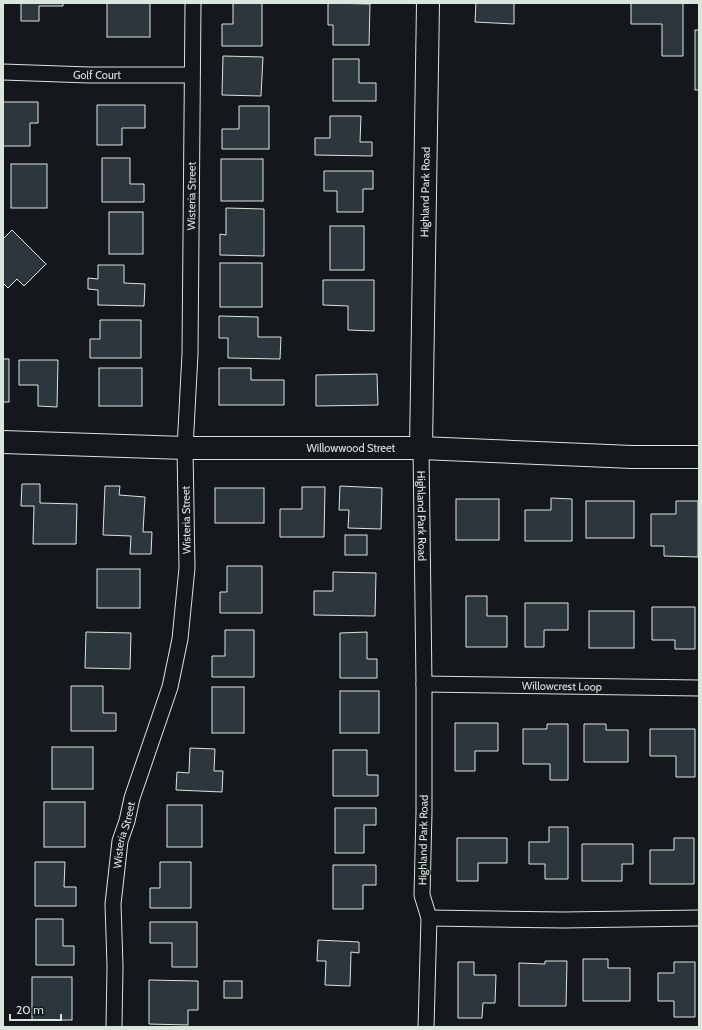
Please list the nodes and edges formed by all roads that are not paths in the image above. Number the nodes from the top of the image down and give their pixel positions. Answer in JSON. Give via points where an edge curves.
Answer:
{"nodes":[{"id":1,"x":193,"y":3,"type":"edge"},
{"id":2,"x":428,"y":3,"type":"edge"},
{"id":3,"x":3,"y":72,"type":"edge"},
{"id":4,"x":192,"y":75,"type":"junction"},
{"id":5,"x":3,"y":442,"type":"edge"},
{"id":6,"x":185,"y":448,"type":"junction"},
{"id":7,"x":421,"y":448,"type":"junction"},
{"id":8,"x":699,"y":457,"type":"edge"},
{"id":9,"x":424,"y":684,"type":"junction"},
{"id":10,"x":699,"y":688,"type":"edge"},
{"id":11,"x":429,"y":918,"type":"junction"},
{"id":12,"x":699,"y":918,"type":"edge"},
{"id":13,"x":114,"y":1027,"type":"edge"},
{"id":14,"x":426,"y":1027,"type":"edge"}],
"edges":[{"from":1,"to":4,"type":"street","name":"Wisteria Street"},
{"from":2,"to":7,"type":"street","name":"Highland Park Road"},
{"from":3,"to":4,"type":"street","name":"Golf Court"},
{"from":4,"to":6,"type":"street","name":"Wisteria Street","via":[[190,354]]},
{"from":5,"to":6,"type":"street","name":"Willowwood Street"},
{"from":6,"to":7,"type":"street","name":"Willowwood Street"},
{"from":6,"to":13,"type":"street","name":"Wisteria Street","via":[[187,568],[180,639],[170,687],[120,841],[113,904]]},
{"from":7,"to":8,"type":"street","name":"Willowwood Street","via":[[632,457]]},
{"from":7,"to":9,"type":"street","name":"Highland Park Road"},
{"from":9,"to":10,"type":"street","name":"Willowcrest Loop"},
{"from":9,"to":11,"type":"street","name":"Highland Park Road","via":[[422,895]]},
{"from":11,"to":12,"type":"street"},
{"from":11,"to":14,"type":"street","name":"Highland Park Road"}]}
